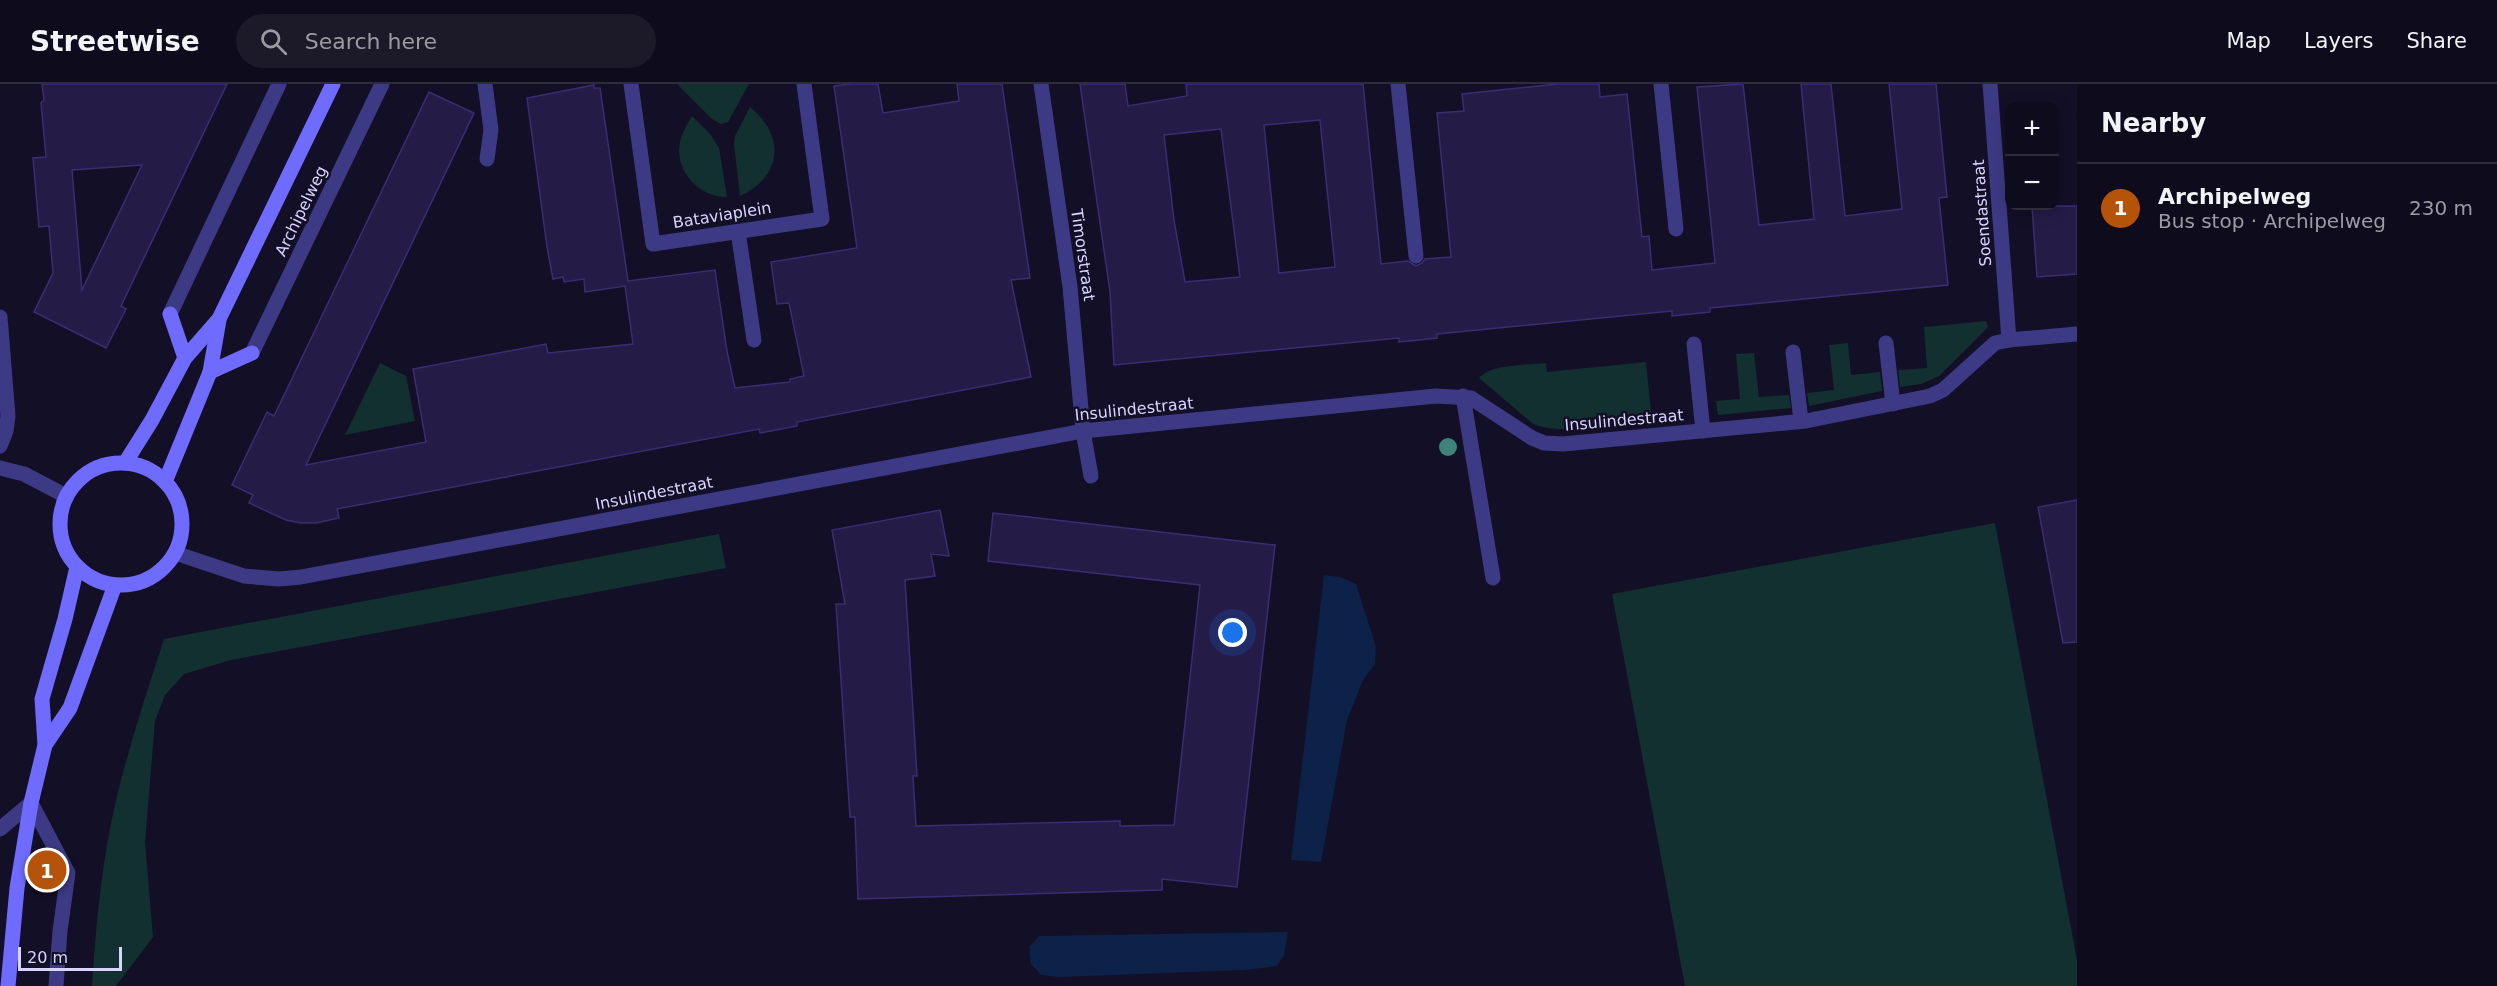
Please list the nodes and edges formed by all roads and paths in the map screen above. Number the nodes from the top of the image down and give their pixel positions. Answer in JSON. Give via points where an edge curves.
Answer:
{"nodes":[{"id":1,"x":279,"y":84,"type":"edge"},
{"id":2,"x":333,"y":84,"type":"edge"},
{"id":3,"x":382,"y":84,"type":"edge"},
{"id":4,"x":485,"y":84,"type":"edge"},
{"id":5,"x":631,"y":84,"type":"edge"},
{"id":6,"x":804,"y":84,"type":"edge"},
{"id":7,"x":1041,"y":84,"type":"edge"},
{"id":8,"x":1398,"y":84,"type":"edge"},
{"id":9,"x":1661,"y":84,"type":"edge"},
{"id":10,"x":1990,"y":84,"type":"edge"},
{"id":11,"x":487,"y":159,"type":"dead end"},
{"id":12,"x":1676,"y":229,"type":"dead end"},
{"id":13,"x":738,"y":231,"type":"junction"},
{"id":14,"x":1416,"y":256,"type":"dead end"},
{"id":15,"x":170,"y":314,"type":"joint"},
{"id":16,"x":0,"y":317,"type":"edge"},
{"id":17,"x":219,"y":319,"type":"junction"},
{"id":18,"x":2077,"y":334,"type":"edge"},
{"id":19,"x":754,"y":340,"type":"dead end"},
{"id":20,"x":2009,"y":340,"type":"junction"},
{"id":21,"x":1886,"y":343,"type":"dead end"},
{"id":22,"x":1694,"y":344,"type":"dead end"},
{"id":23,"x":1793,"y":352,"type":"dead end"},
{"id":24,"x":252,"y":353,"type":"joint"},
{"id":25,"x":185,"y":358,"type":"junction"},
{"id":26,"x":210,"y":372,"type":"junction"},
{"id":27,"x":1463,"y":396,"type":"junction"},
{"id":28,"x":1893,"y":404,"type":"junction"},
{"id":29,"x":1801,"y":422,"type":"junction"},
{"id":30,"x":1083,"y":431,"type":"junction"},
{"id":31,"x":1703,"y":431,"type":"junction"},
{"id":32,"x":0,"y":446,"type":"edge"},
{"id":33,"x":125,"y":463,"type":"junction"},
{"id":34,"x":0,"y":468,"type":"edge"},
{"id":35,"x":1091,"y":476,"type":"dead end"},
{"id":36,"x":165,"y":482,"type":"junction"},
{"id":37,"x":66,"y":496,"type":"junction"},
{"id":38,"x":175,"y":553,"type":"junction"},
{"id":39,"x":77,"y":567,"type":"junction"},
{"id":40,"x":1493,"y":578,"type":"dead end"},
{"id":41,"x":115,"y":585,"type":"junction"},
{"id":42,"x":45,"y":746,"type":"junction"},
{"id":43,"x":31,"y":803,"type":"junction"},
{"id":44,"x":0,"y":829,"type":"edge"},
{"id":45,"x":8,"y":986,"type":"edge"},
{"id":46,"x":56,"y":986,"type":"edge"}],
"edges":[{"from":1,"to":15,"type":"street"},
{"from":2,"to":17,"type":"main road","name":"Archipelweg"},
{"from":3,"to":24,"type":"street","name":"Archipelweg"},
{"from":4,"to":11,"type":"street","via":[[491,130]]},
{"from":5,"to":13,"type":"street","name":"Bataviaplein","via":[[653,244]]},
{"from":6,"to":13,"type":"street","name":"Bataviaplein","via":[[822,219]]},
{"from":7,"to":30,"type":"street","name":"Timorstraat","via":[[1070,287]]},
{"from":8,"to":14,"type":"street"},
{"from":9,"to":12,"type":"street"},
{"from":10,"to":20,"type":"street","name":"Soendastraat"},
{"from":13,"to":19,"type":"street"},
{"from":15,"to":25,"type":"main road"},
{"from":16,"to":32,"type":"street","via":[[8,416]]},
{"from":17,"to":25,"type":"main road","name":"Archipelweg"},
{"from":17,"to":26,"type":"main road","name":"Archipelweg"},
{"from":18,"to":20,"type":"street","name":"Insulindestraat"},
{"from":20,"to":28,"type":"street","name":"Insulindestraat","via":[[1984,351],[1943,390]]},
{"from":21,"to":28,"type":"street"},
{"from":22,"to":31,"type":"street"},
{"from":23,"to":29,"type":"street"},
{"from":24,"to":26,"type":"main road"},
{"from":25,"to":33,"type":"main road","name":"Archipelweg"},
{"from":26,"to":36,"type":"main road","name":"Archipelweg"},
{"from":27,"to":30,"type":"street","name":"Insulindestraat"},
{"from":27,"to":31,"type":"street","name":"Insulindestraat","via":[[1481,402],[1522,433],[1544,443]]},
{"from":27,"to":40,"type":"street"},
{"from":28,"to":29,"type":"street","name":"Insulindestraat"},
{"from":29,"to":31,"type":"street","name":"Insulindestraat"},
{"from":30,"to":35,"type":"street","name":"Timorstraat"},
{"from":30,"to":38,"type":"street","name":"Insulindestraat","via":[[301,577],[244,576]]},
{"from":33,"to":36,"type":"main road","via":[[147,469]]},
{"from":33,"to":37,"type":"main road","via":[[101,466],[81,478]]},
{"from":34,"to":37,"type":"street","via":[[24,474]]},
{"from":36,"to":38,"type":"main road","via":[[182,516]]},
{"from":37,"to":39,"type":"main road","via":[[60,514],[60,533]]},
{"from":38,"to":41,"type":"main road","via":[[159,572],[138,583]]},
{"from":39,"to":41,"type":"main road","via":[[94,579]]},
{"from":39,"to":42,"type":"main road","via":[[42,699]]},
{"from":41,"to":42,"type":"main road","via":[[70,708]]},
{"from":42,"to":43,"type":"main road"},
{"from":43,"to":44,"type":"street"},
{"from":43,"to":45,"type":"main road","via":[[17,888]]},
{"from":43,"to":46,"type":"street","via":[[68,873]]}]}
